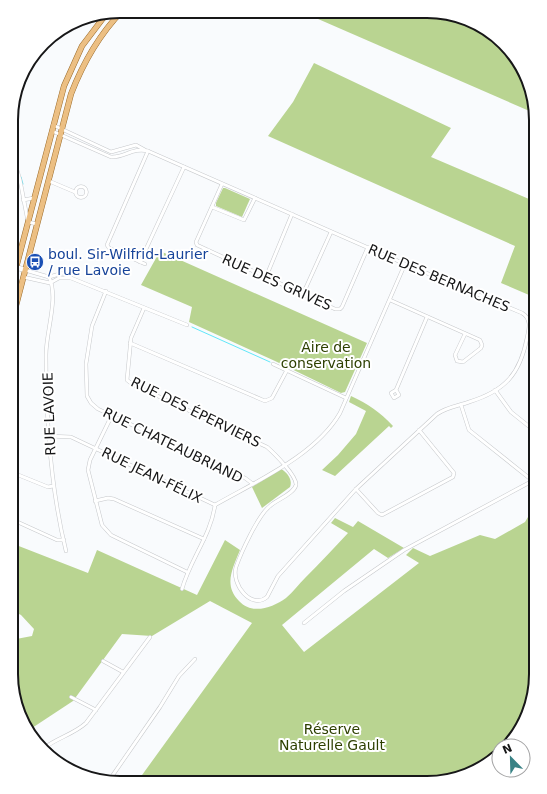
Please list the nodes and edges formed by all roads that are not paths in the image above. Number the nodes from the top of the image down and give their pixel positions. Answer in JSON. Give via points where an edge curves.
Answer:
{"nodes":[{"id":1,"x":116,"y":18,"type":"edge"},
{"id":2,"x":102,"y":20,"type":"edge"},
{"id":3,"x":53,"y":125,"type":"junction"},
{"id":4,"x":52,"y":131,"type":"junction"},
{"id":5,"x":61,"y":132,"type":"junction"},
{"id":6,"x":107,"y":150,"type":"junction"},
{"id":7,"x":146,"y":150,"type":"junction"},
{"id":8,"x":104,"y":154,"type":"junction"},
{"id":9,"x":184,"y":167,"type":"junction"},
{"id":10,"x":18,"y":179,"type":"edge"},
{"id":11,"x":49,"y":181,"type":"junction"},
{"id":12,"x":222,"y":184,"type":"junction"},
{"id":13,"x":75,"y":192,"type":"dead end"},
{"id":14,"x":34,"y":198,"type":"junction"},
{"id":15,"x":255,"y":198,"type":"junction"},
{"id":16,"x":23,"y":200,"type":"junction"},
{"id":17,"x":212,"y":207,"type":"junction"},
{"id":18,"x":292,"y":214,"type":"junction"},
{"id":19,"x":28,"y":222,"type":"junction"},
{"id":20,"x":38,"y":224,"type":"junction"},
{"id":21,"x":331,"y":232,"type":"junction"},
{"id":22,"x":368,"y":247,"type":"junction"},
{"id":23,"x":18,"y":254,"type":"edge"},
{"id":24,"x":140,"y":262,"type":"junction"},
{"id":25,"x":145,"y":264,"type":"dead end"},
{"id":26,"x":405,"y":264,"type":"junction"},
{"id":27,"x":18,"y":268,"type":"edge"},
{"id":28,"x":25,"y":270,"type":"junction"},
{"id":29,"x":18,"y":276,"type":"edge"},
{"id":30,"x":24,"y":277,"type":"junction"},
{"id":31,"x":49,"y":277,"type":"junction"},
{"id":32,"x":266,"y":277,"type":"junction"},
{"id":33,"x":71,"y":278,"type":"junction"},
{"id":34,"x":52,"y":283,"type":"junction"},
{"id":35,"x":106,"y":291,"type":"junction"},
{"id":36,"x":303,"y":294,"type":"junction"},
{"id":37,"x":18,"y":299,"type":"edge"},
{"id":38,"x":390,"y":300,"type":"junction"},
{"id":39,"x":144,"y":308,"type":"junction"},
{"id":40,"x":427,"y":317,"type":"junction"},
{"id":41,"x":187,"y":325,"type":"dead end"},
{"id":42,"x":465,"y":334,"type":"junction"},
{"id":43,"x":130,"y":343,"type":"junction"},
{"id":44,"x":273,"y":364,"type":"dead end"},
{"id":45,"x":287,"y":370,"type":"junction"},
{"id":46,"x":396,"y":390,"type":"dead end"},
{"id":47,"x":495,"y":390,"type":"junction"},
{"id":48,"x":346,"y":398,"type":"junction"},
{"id":49,"x":461,"y":405,"type":"junction"},
{"id":50,"x":112,"y":415,"type":"junction"},
{"id":51,"x":529,"y":426,"type":"edge"},
{"id":52,"x":419,"y":430,"type":"junction"},
{"id":53,"x":48,"y":436,"type":"junction"},
{"id":54,"x":96,"y":448,"type":"junction"},
{"id":55,"x":284,"y":465,"type":"junction"},
{"id":56,"x":18,"y":475,"type":"edge"},
{"id":57,"x":529,"y":476,"type":"edge"},
{"id":58,"x":529,"y":483,"type":"edge"},
{"id":59,"x":253,"y":484,"type":"junction"},
{"id":60,"x":53,"y":486,"type":"junction"},
{"id":61,"x":356,"y":489,"type":"junction"},
{"id":62,"x":95,"y":501,"type":"junction"},
{"id":63,"x":215,"y":505,"type":"junction"},
{"id":64,"x":18,"y":522,"type":"edge"},
{"id":65,"x":204,"y":539,"type":"junction"},
{"id":66,"x":64,"y":540,"type":"junction"},
{"id":67,"x":66,"y":551,"type":"dead end"},
{"id":68,"x":187,"y":572,"type":"junction"},
{"id":69,"x":182,"y":589,"type":"dead end"},
{"id":70,"x":304,"y":623,"type":"dead end"},
{"id":71,"x":150,"y":637,"type":"dead end"},
{"id":72,"x":195,"y":659,"type":"dead end"},
{"id":73,"x":103,"y":661,"type":"dead end"},
{"id":74,"x":123,"y":672,"type":"junction"},
{"id":75,"x":71,"y":697,"type":"dead end"},
{"id":76,"x":96,"y":710,"type":"junction"},
{"id":77,"x":47,"y":745,"type":"edge"},
{"id":78,"x":113,"y":775,"type":"edge"}],
"edges":[{"from":1,"to":5,"type":"main road","via":[[104,31],[83,65],[71,94]]},
{"from":2,"to":3,"type":"main road","via":[[82,46],[74,62]]},
{"from":3,"to":4,"type":"main road"},
{"from":3,"to":5,"type":"street"},
{"from":4,"to":5,"type":"street"},
{"from":4,"to":14,"type":"main road"},
{"from":5,"to":6,"type":"street"},
{"from":5,"to":8,"type":"street"},
{"from":5,"to":11,"type":"main road"},
{"from":6,"to":7,"type":"street","name":"RUE DES BERNACHES","via":[[114,152],[136,145]]},
{"from":6,"to":8,"type":"street"},
{"from":7,"to":8,"type":"street","via":[[137,149],[113,158]]},
{"from":7,"to":9,"type":"street","name":"RUE DES BERNACHES"},
{"from":7,"to":24,"type":"street","via":[[107,245]]},
{"from":9,"to":12,"type":"street","name":"RUE DES BERNACHES"},
{"from":9,"to":24,"type":"street"},
{"from":10,"to":16,"type":"street"},
{"from":11,"to":13,"type":"street"},
{"from":11,"to":20,"type":"main road"},
{"from":12,"to":15,"type":"street","name":"RUE DES BERNACHES"},
{"from":12,"to":17,"type":"street"},
{"from":14,"to":16,"type":"street"},
{"from":14,"to":19,"type":"main road"},
{"from":15,"to":17,"type":"street","via":[[244,220]]},
{"from":15,"to":18,"type":"street","name":"RUE DES BERNACHES"},
{"from":16,"to":19,"type":"street"},
{"from":17,"to":32,"type":"street","name":"RUE DES GRIVES","via":[[196,242],[197,245]]},
{"from":18,"to":21,"type":"street","name":"RUE DES BERNACHES"},
{"from":18,"to":32,"type":"street"},
{"from":19,"to":20,"type":"street"},
{"from":19,"to":23,"type":"main road"},
{"from":20,"to":28,"type":"main road"},
{"from":21,"to":22,"type":"street","name":"RUE DES BERNACHES"},
{"from":21,"to":36,"type":"street"},
{"from":22,"to":26,"type":"street","name":"RUE DES BERNACHES"},
{"from":22,"to":36,"type":"street","name":"RUE DES GRIVES","via":[[340,309]]},
{"from":24,"to":25,"type":"street"},
{"from":26,"to":38,"type":"street","name":"RUE JEAN-FÉLIX"},
{"from":26,"to":47,"type":"street","name":"RUE DES BERNACHES","via":[[522,313],[527,318],[529,327],[522,361],[512,376]]},
{"from":27,"to":28,"type":"street"},
{"from":28,"to":30,"type":"main road"},
{"from":28,"to":31,"type":"street"},
{"from":29,"to":30,"type":"street"},
{"from":30,"to":34,"type":"street"},
{"from":30,"to":37,"type":"main road"},
{"from":31,"to":33,"type":"street","via":[[61,272]]},
{"from":31,"to":34,"type":"street","name":"RUE LAVOIE"},
{"from":32,"to":36,"type":"street","name":"RUE DES GRIVES"},
{"from":33,"to":34,"type":"street","via":[[59,278]]},
{"from":33,"to":35,"type":"street"},
{"from":34,"to":53,"type":"street","name":"RUE LAVOIE","via":[[46,353]]},
{"from":35,"to":39,"type":"street"},
{"from":35,"to":50,"type":"street","name":"RUE CHATEAUBRIAND","via":[[92,326],[86,364],[86,392],[94,406]]},
{"from":38,"to":40,"type":"street"},
{"from":38,"to":48,"type":"street","name":"RUE JEAN-FÉLIX"},
{"from":39,"to":41,"type":"street"},
{"from":39,"to":43,"type":"street","name":"RUE DES ÉPERVIERS"},
{"from":40,"to":42,"type":"street"},
{"from":40,"to":46,"type":"street"},
{"from":42,"to":42,"type":"street","via":[[480,340],[482,346],[463,362],[457,361],[455,356]]},
{"from":43,"to":45,"type":"street","via":[[265,401],[272,398]]},
{"from":43,"to":55,"type":"street","name":"RUE DES ÉPERVIERS","via":[[126,375],[130,383],[255,440],[273,452]]},
{"from":44,"to":45,"type":"street"},
{"from":45,"to":48,"type":"street"},
{"from":47,"to":49,"type":"street","name":"RUE DES BERNACHES","via":[[483,398]]},
{"from":47,"to":51,"type":"street","via":[[511,412]]},
{"from":48,"to":55,"type":"street","name":"RUE JEAN-FÉLIX","via":[[334,423],[322,438]]},
{"from":49,"to":52,"type":"street","name":"RUE DES BERNACHES","via":[[441,411]]},
{"from":49,"to":57,"type":"street","via":[[469,430]]},
{"from":50,"to":54,"type":"street"},
{"from":50,"to":59,"type":"street","name":"RUE CHATEAUBRIAND"},
{"from":52,"to":61,"type":"street","name":"RUE DES BERNACHES"},
{"from":52,"to":61,"type":"street","via":[[454,473],[453,477],[382,515]]},
{"from":53,"to":54,"type":"street","name":"RUE JEAN-FÉLIX","via":[[71,437]]},
{"from":53,"to":60,"type":"street","name":"RUE LAVOIE"},
{"from":54,"to":62,"type":"street","via":[[88,470]]},
{"from":54,"to":63,"type":"street","name":"RUE JEAN-FÉLIX"},
{"from":55,"to":59,"type":"street","name":"RUE JEAN-FÉLIX"},
{"from":55,"to":61,"type":"street","name":"RUE DES BERNACHES","via":[[295,481],[295,488],[273,502],[262,514],[236,568],[235,579],[240,590],[257,600],[264,600],[267,597],[278,576]]},
{"from":56,"to":60,"type":"street","via":[[48,487]]},
{"from":58,"to":70,"type":"street","via":[[404,550],[344,591]]},
{"from":59,"to":63,"type":"street","name":"RUE JEAN-FÉLIX"},
{"from":60,"to":66,"type":"street","name":"RUE LAVOIE"},
{"from":62,"to":65,"type":"street","via":[[114,499]]},
{"from":62,"to":68,"type":"street","via":[[106,532]]},
{"from":63,"to":65,"type":"street"},
{"from":64,"to":66,"type":"street","via":[[57,540]]},
{"from":65,"to":68,"type":"street"},
{"from":66,"to":67,"type":"street","name":"RUE LAVOIE"},
{"from":68,"to":69,"type":"street"},
{"from":71,"to":74,"type":"street"},
{"from":72,"to":78,"type":"street","via":[[179,676]]},
{"from":73,"to":74,"type":"street"},
{"from":74,"to":76,"type":"street"},
{"from":75,"to":76,"type":"street"},
{"from":76,"to":77,"type":"street","via":[[81,727]]}]}
